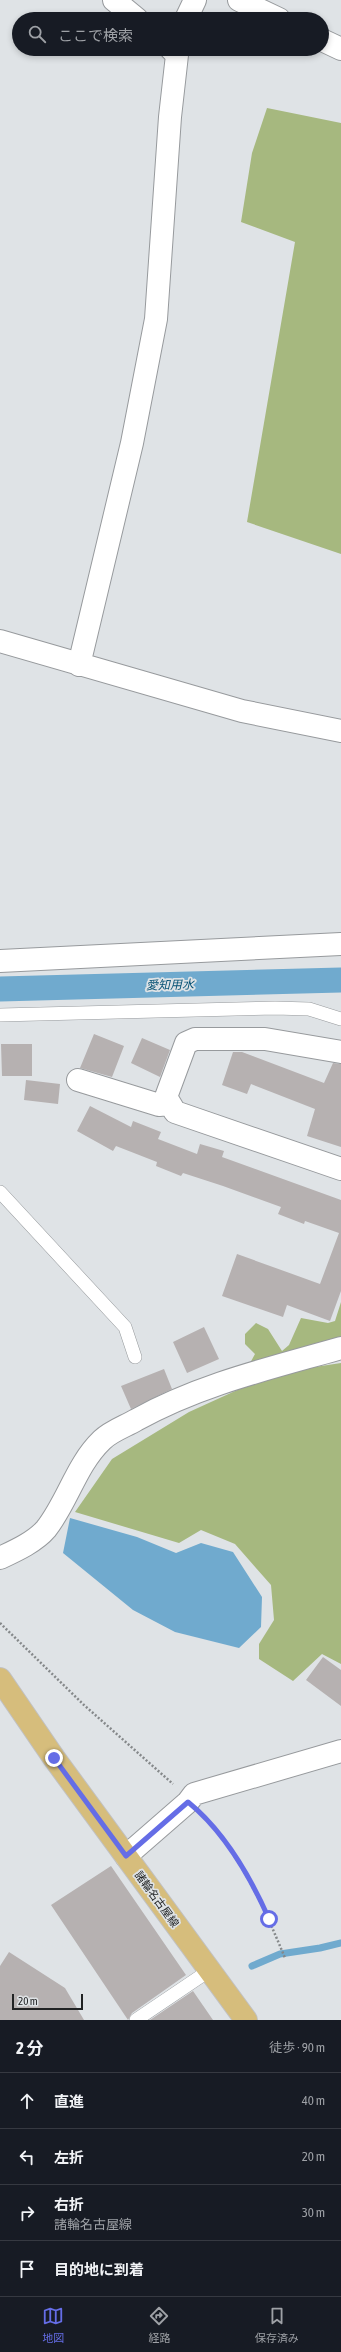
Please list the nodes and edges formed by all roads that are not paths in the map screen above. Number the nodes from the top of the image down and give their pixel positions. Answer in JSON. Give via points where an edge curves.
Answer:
{"nodes":[{"id":1,"x":114,"y":0,"type":"edge"},
{"id":2,"x":195,"y":0,"type":"edge"},
{"id":3,"x":239,"y":0,"type":"edge"},
{"id":4,"x":129,"y":12,"type":"edge"},
{"id":5,"x":189,"y":12,"type":"edge"},
{"id":6,"x":264,"y":12,"type":"edge"},
{"id":7,"x":329,"y":43,"type":"edge"},
{"id":8,"x":341,"y":49,"type":"edge"},
{"id":9,"x":177,"y":56,"type":"edge"},
{"id":10,"x":0,"y":641,"type":"edge"},
{"id":11,"x":79,"y":665,"type":"junction"},
{"id":12,"x":341,"y":731,"type":"edge"},
{"id":13,"x":341,"y":944,"type":"edge"},
{"id":14,"x":0,"y":961,"type":"edge"},
{"id":15,"x":0,"y":1015,"type":"edge"},
{"id":16,"x":341,"y":1019,"type":"edge"},
{"id":17,"x":341,"y":1052,"type":"edge"},
{"id":18,"x":78,"y":1080,"type":"dead end"},
{"id":19,"x":170,"y":1104,"type":"junction"},
{"id":20,"x":341,"y":1169,"type":"edge"},
{"id":21,"x":0,"y":1192,"type":"edge"},
{"id":22,"x":341,"y":1348,"type":"edge"},
{"id":23,"x":135,"y":1358,"type":"dead end"},
{"id":24,"x":0,"y":1558,"type":"edge"},
{"id":25,"x":0,"y":1679,"type":"edge"},
{"id":26,"x":341,"y":1751,"type":"edge"},
{"id":27,"x":126,"y":1856,"type":"junction"},
{"id":28,"x":210,"y":1970,"type":"junction"},
{"id":29,"x":136,"y":2020,"type":"edge"},
{"id":30,"x":246,"y":2020,"type":"edge"}],
"edges":[{"from":1,"to":4,"type":"street"},
{"from":2,"to":5,"type":"street"},
{"from":3,"to":6,"type":"street"},
{"from":7,"to":8,"type":"street"},
{"from":9,"to":11,"type":"street","via":[[170,117],[156,319],[132,443]]},
{"from":10,"to":11,"type":"street"},
{"from":11,"to":12,"type":"street","via":[[242,711]]},
{"from":13,"to":14,"type":"street"},
{"from":15,"to":16,"type":"lane","via":[[275,1008],[309,1009]]},
{"from":17,"to":19,"type":"street","via":[[265,1039],[195,1039],[186,1043],[166,1097]]},
{"from":18,"to":19,"type":"street","via":[[159,1104]]},
{"from":19,"to":20,"type":"street","via":[[175,1112]]},
{"from":21,"to":23,"type":"lane","via":[[125,1327]]},
{"from":22,"to":24,"type":"street","via":[[269,1366],[218,1383],[164,1404],[103,1438],[85,1458],[61,1506],[45,1530]]},
{"from":25,"to":27,"type":"main road","name":"諸輪名古屋線"},
{"from":26,"to":27,"type":"street","via":[[194,1794]]},
{"from":27,"to":28,"type":"main road","name":"諸輪名古屋線"},
{"from":28,"to":29,"type":"lane"},
{"from":28,"to":30,"type":"main road","name":"諸輪名古屋線"}]}
